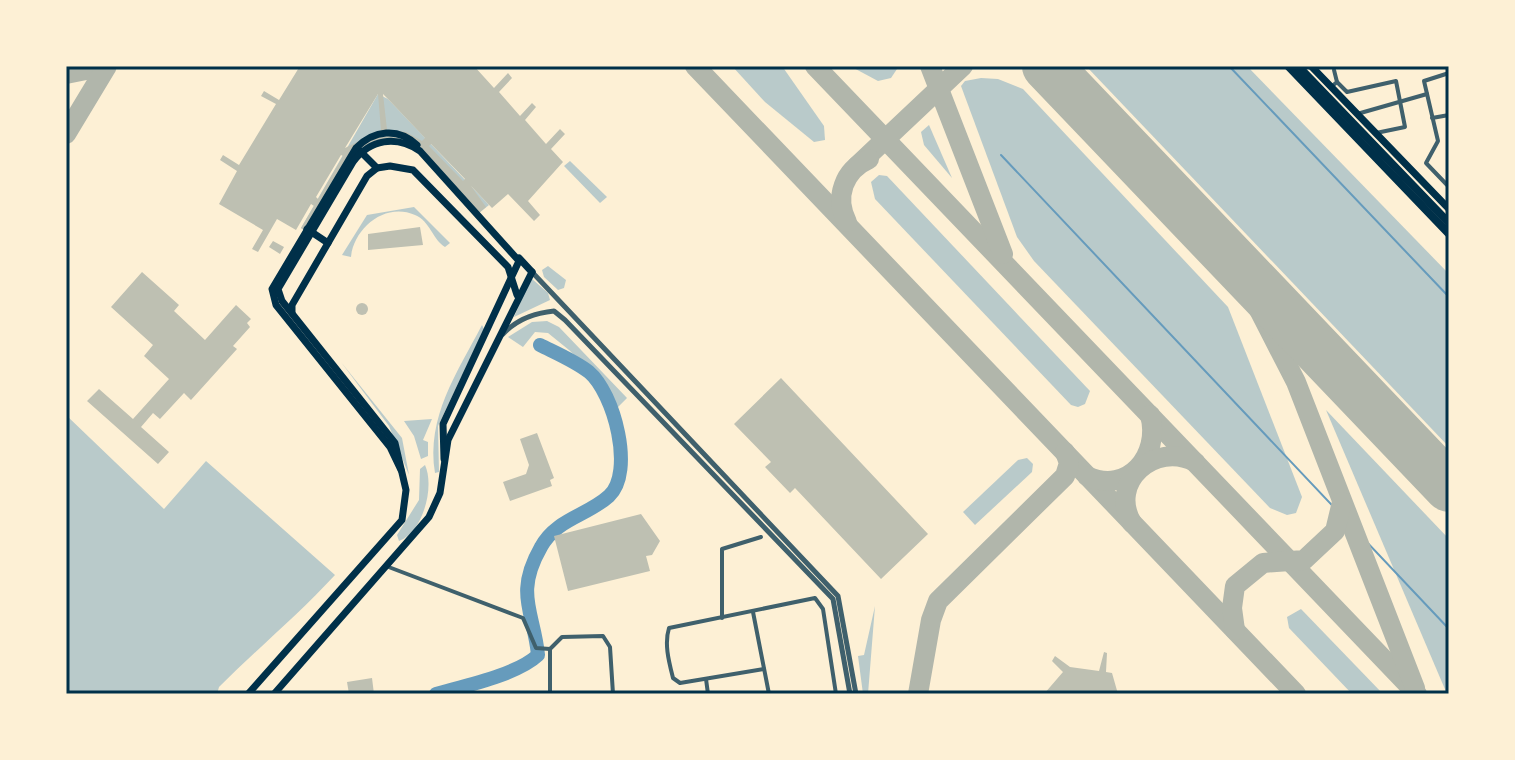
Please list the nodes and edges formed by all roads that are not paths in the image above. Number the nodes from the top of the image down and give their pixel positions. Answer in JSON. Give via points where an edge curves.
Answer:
{"nodes":[{"id":1,"x":1288,"y":66,"type":"edge"},
{"id":2,"x":1298,"y":66,"type":"edge"},
{"id":3,"x":1311,"y":66,"type":"edge"},
{"id":4,"x":1335,"y":67,"type":"edge"},
{"id":5,"x":1449,"y":73,"type":"edge"},
{"id":6,"x":1334,"y":84,"type":"junction"},
{"id":7,"x":1427,"y":94,"type":"junction"},
{"id":8,"x":1402,"y":101,"type":"junction"},
{"id":9,"x":1357,"y":114,"type":"junction"},
{"id":10,"x":1449,"y":115,"type":"edge"},
{"id":11,"x":1432,"y":118,"type":"junction"},
{"id":12,"x":1376,"y":133,"type":"junction"},
{"id":13,"x":356,"y":148,"type":"junction"},
{"id":14,"x":377,"y":168,"type":"junction"},
{"id":15,"x":441,"y":171,"type":"junction"},
{"id":16,"x":421,"y":178,"type":"junction"},
{"id":17,"x":1449,"y":187,"type":"edge"},
{"id":18,"x":1449,"y":209,"type":"edge"},
{"id":19,"x":1449,"y":223,"type":"edge"},
{"id":20,"x":491,"y":226,"type":"junction"},
{"id":21,"x":306,"y":228,"type":"junction"},
{"id":22,"x":1449,"y":234,"type":"edge"},
{"id":23,"x":479,"y":238,"type":"junction"},
{"id":24,"x":328,"y":243,"type":"junction"},
{"id":25,"x":508,"y":267,"type":"junction"},
{"id":26,"x":532,"y":272,"type":"junction"},
{"id":27,"x":518,"y":298,"type":"junction"},
{"id":28,"x":292,"y":326,"type":"junction"},
{"id":29,"x":497,"y":341,"type":"junction"},
{"id":30,"x":444,"y":459,"type":"junction"},
{"id":31,"x":404,"y":475,"type":"junction"},
{"id":32,"x":386,"y":537,"type":"junction"},
{"id":33,"x":761,"y":537,"type":"dead end"},
{"id":34,"x":400,"y":550,"type":"junction"},
{"id":35,"x":386,"y":566,"type":"junction"},
{"id":36,"x":753,"y":612,"type":"junction"},
{"id":37,"x":722,"y":618,"type":"junction"},
{"id":38,"x":550,"y":649,"type":"junction"},
{"id":39,"x":764,"y":669,"type":"junction"},
{"id":40,"x":706,"y":679,"type":"junction"},
{"id":41,"x":248,"y":694,"type":"edge"},
{"id":42,"x":274,"y":694,"type":"edge"},
{"id":43,"x":550,"y":694,"type":"edge"},
{"id":44,"x":613,"y":694,"type":"edge"},
{"id":45,"x":708,"y":694,"type":"edge"},
{"id":46,"x":769,"y":694,"type":"edge"},
{"id":47,"x":836,"y":694,"type":"edge"},
{"id":48,"x":850,"y":694,"type":"edge"},
{"id":49,"x":856,"y":694,"type":"edge"}],
"edges":[{"from":1,"to":22,"type":"highway"},
{"from":2,"to":19,"type":"highway"},
{"from":3,"to":6,"type":"main road"},
{"from":4,"to":6,"type":"street"},
{"from":5,"to":7,"type":"street","via":[[1425,80]]},
{"from":6,"to":8,"type":"street","via":[[1347,92],[1395,80]]},
{"from":6,"to":9,"type":"main road"},
{"from":7,"to":8,"type":"street"},
{"from":7,"to":11,"type":"street"},
{"from":8,"to":9,"type":"street"},
{"from":8,"to":12,"type":"street","via":[[1405,127]]},
{"from":9,"to":12,"type":"main road"},
{"from":10,"to":11,"type":"street"},
{"from":11,"to":17,"type":"street","via":[[1438,141],[1426,163]]},
{"from":12,"to":18,"type":"main road"},
{"from":13,"to":14,"type":"main road"},
{"from":13,"to":15,"type":"main road","via":[[371,136],[397,133],[413,141]]},
{"from":13,"to":21,"type":"main road"},
{"from":14,"to":16,"type":"main road","via":[[399,165]]},
{"from":14,"to":24,"type":"main road"},
{"from":15,"to":16,"type":"main road"},
{"from":15,"to":20,"type":"main road"},
{"from":16,"to":23,"type":"main road"},
{"from":20,"to":23,"type":"main road"},
{"from":20,"to":26,"type":"main road"},
{"from":21,"to":24,"type":"main road"},
{"from":21,"to":28,"type":"main road","via":[[272,289],[273,300]]},
{"from":23,"to":25,"type":"main road"},
{"from":24,"to":28,"type":"main road","via":[[292,305]]},
{"from":25,"to":26,"type":"main road"},
{"from":25,"to":27,"type":"main road"},
{"from":26,"to":27,"type":"main road"},
{"from":26,"to":49,"type":"street","via":[[838,596]]},
{"from":27,"to":29,"type":"main road"},
{"from":28,"to":31,"type":"main road","via":[[390,447]]},
{"from":29,"to":30,"type":"main road"},
{"from":29,"to":48,"type":"street","via":[[527,316],[554,311],[565,320],[833,599]]},
{"from":30,"to":31,"type":"main road","via":[[443,424],[519,261],[420,151],[390,141],[369,146],[353,162],[278,289],[282,301],[386,427]]},
{"from":30,"to":34,"type":"main road","via":[[440,493],[429,517]]},
{"from":31,"to":32,"type":"main road","via":[[402,520]]},
{"from":32,"to":34,"type":"main road"},
{"from":32,"to":41,"type":"main road"},
{"from":33,"to":37,"type":"street","via":[[722,549]]},
{"from":34,"to":35,"type":"main road"},
{"from":35,"to":38,"type":"street","via":[[523,618],[538,649]]},
{"from":35,"to":42,"type":"main road"},
{"from":36,"to":37,"type":"street"},
{"from":36,"to":39,"type":"street"},
{"from":36,"to":47,"type":"street","via":[[815,598],[823,609]]},
{"from":37,"to":40,"type":"street","via":[[669,628],[666,637],[673,678],[680,683]]},
{"from":38,"to":43,"type":"street"},
{"from":38,"to":44,"type":"street","via":[[562,637],[603,636],[610,647]]},
{"from":39,"to":40,"type":"street"},
{"from":39,"to":46,"type":"street"},
{"from":40,"to":45,"type":"street"}]}
